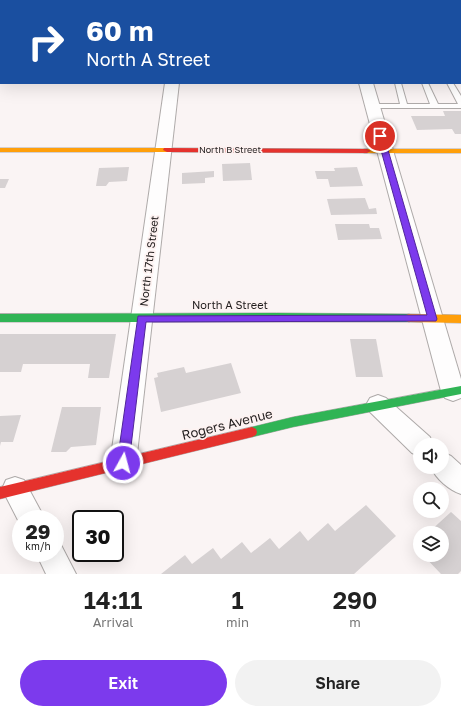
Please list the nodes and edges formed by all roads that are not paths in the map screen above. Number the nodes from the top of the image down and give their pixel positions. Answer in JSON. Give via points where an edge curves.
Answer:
{"nodes":[{"id":1,"x":172,"y":84,"type":"edge"},
{"id":2,"x":366,"y":84,"type":"edge"},
{"id":3,"x":398,"y":84,"type":"edge"},
{"id":4,"x":425,"y":84,"type":"edge"},
{"id":5,"x":450,"y":84,"type":"edge"},
{"id":6,"x":461,"y":105,"type":"edge"},
{"id":7,"x":372,"y":106,"type":"junction"},
{"id":8,"x":404,"y":106,"type":"junction"},
{"id":9,"x":435,"y":106,"type":"junction"},
{"id":10,"x":0,"y":150,"type":"edge"},
{"id":11,"x":163,"y":150,"type":"junction"},
{"id":12,"x":385,"y":151,"type":"junction"},
{"id":13,"x":461,"y":151,"type":"edge"},
{"id":14,"x":0,"y":318,"type":"edge"},
{"id":15,"x":141,"y":318,"type":"junction"},
{"id":16,"x":432,"y":319,"type":"junction"},
{"id":17,"x":461,"y":319,"type":"edge"},
{"id":18,"x":457,"y":390,"type":"edge"},
{"id":19,"x":378,"y":405,"type":"junction"},
{"id":20,"x":413,"y":438,"type":"edge"},
{"id":21,"x":123,"y":463,"type":"junction"},
{"id":22,"x":449,"y":471,"type":"edge"},
{"id":23,"x":461,"y":482,"type":"edge"},
{"id":24,"x":8,"y":491,"type":"edge"},
{"id":25,"x":24,"y":510,"type":"edge"},
{"id":26,"x":55,"y":562,"type":"edge"},
{"id":27,"x":62,"y":574,"type":"edge"}],
"edges":[{"from":1,"to":11,"type":"street","name":"North 17th Street"},
{"from":2,"to":7,"type":"street"},
{"from":3,"to":8,"type":"lane"},
{"from":4,"to":9,"type":"lane"},
{"from":5,"to":6,"type":"lane"},
{"from":6,"to":9,"type":"lane"},
{"from":7,"to":8,"type":"lane"},
{"from":7,"to":12,"type":"street"},
{"from":8,"to":9,"type":"lane"},
{"from":10,"to":11,"type":"street","name":"North B Street"},
{"from":11,"to":12,"type":"street","name":"North B Street"},
{"from":11,"to":15,"type":"street","name":"North 17th Street"},
{"from":12,"to":13,"type":"street","name":"North B Street"},
{"from":12,"to":16,"type":"street"},
{"from":14,"to":15,"type":"street","name":"North A Street"},
{"from":15,"to":16,"type":"street","name":"North A Street"},
{"from":15,"to":21,"type":"street","name":"North 17th Street"},
{"from":16,"to":17,"type":"street","name":"North A Street"},
{"from":16,"to":18,"type":"street"},
{"from":18,"to":19,"type":"street","name":"Rogers Avenue"},
{"from":19,"to":20,"type":"street"},
{"from":19,"to":21,"type":"street","name":"Rogers Avenue","via":[[293,422]]},
{"from":21,"to":24,"type":"street","name":"Rogers Avenue"},
{"from":22,"to":23,"type":"street"},
{"from":24,"to":25,"type":"street"},
{"from":26,"to":27,"type":"street"}]}
